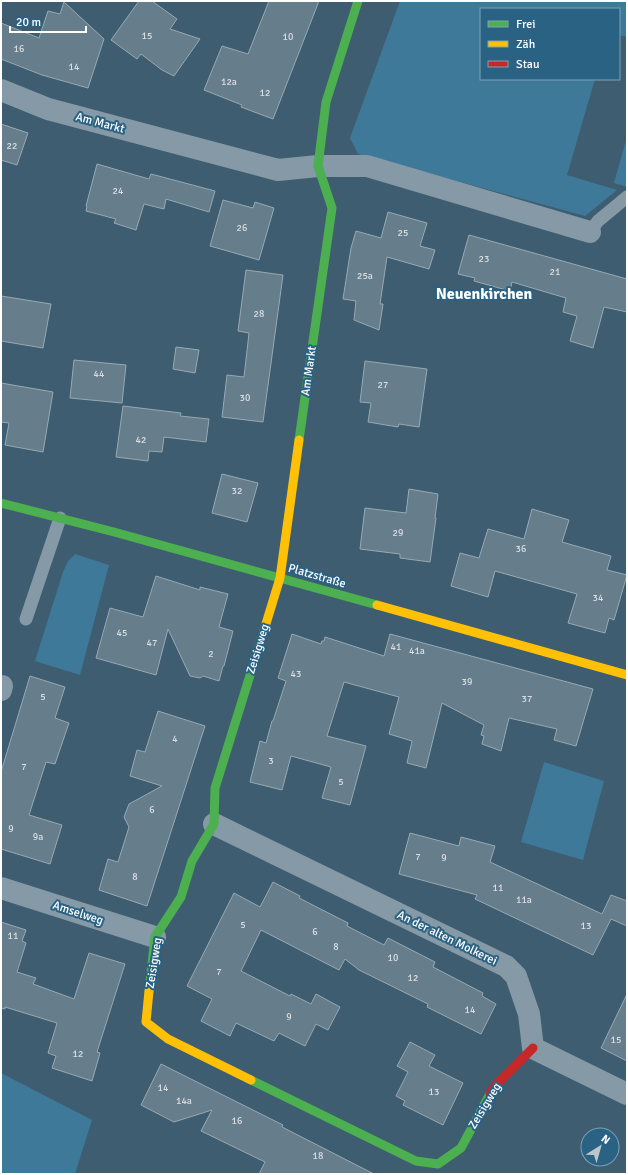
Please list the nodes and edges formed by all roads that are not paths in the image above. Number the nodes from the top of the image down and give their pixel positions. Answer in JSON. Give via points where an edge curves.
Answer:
{"nodes":[{"id":1,"x":358,"y":1,"type":"edge"},
{"id":2,"x":1,"y":90,"type":"edge"},
{"id":3,"x":318,"y":166,"type":"junction"},
{"id":4,"x":627,"y":197,"type":"edge"},
{"id":5,"x":590,"y":232,"type":"joint"},
{"id":6,"x":1,"y":503,"type":"edge"},
{"id":7,"x":60,"y":518,"type":"junction"},
{"id":8,"x":280,"y":578,"type":"junction"},
{"id":9,"x":26,"y":619,"type":"dead end"},
{"id":10,"x":627,"y":674,"type":"edge"},
{"id":11,"x":214,"y":824,"type":"junction"},
{"id":12,"x":1,"y":888,"type":"edge"},
{"id":13,"x":155,"y":938,"type":"junction"},
{"id":14,"x":533,"y":1048,"type":"junction"},
{"id":15,"x":627,"y":1094,"type":"edge"},
{"id":16,"x":438,"y":1169,"type":"edge"}],
"edges":[{"from":1,"to":3,"type":"street","name":"Am Markt","via":[[326,102]]},
{"from":2,"to":3,"type":"street","name":"Am Markt","via":[[48,109],[278,170]]},
{"from":3,"to":5,"type":"street","name":"Am Markt","via":[[367,166]]},
{"from":3,"to":8,"type":"street","name":"Am Markt","via":[[332,208]]},
{"from":4,"to":5,"type":"lane","via":[[598,220]]},
{"from":6,"to":7,"type":"street","name":"Platzstraße"},
{"from":7,"to":8,"type":"street","name":"Platzstraße"},
{"from":7,"to":9,"type":"lane"},
{"from":8,"to":10,"type":"street","name":"Platzstraße"},
{"from":8,"to":11,"type":"street","name":"Zeisigweg","via":[[215,788]]},
{"from":11,"to":13,"type":"street","name":"Zeisigweg","via":[[192,861],[181,897]]},
{"from":11,"to":14,"type":"street","name":"An der alten Molkerei","via":[[506,966],[516,976],[529,1014]]},
{"from":12,"to":13,"type":"street","name":"Amselweg"},
{"from":13,"to":16,"type":"street","name":"Zeisigweg","via":[[146,1022],[168,1039],[416,1161]]},
{"from":14,"to":15,"type":"street"},
{"from":14,"to":16,"type":"street","name":"Zeisigweg","via":[[495,1086],[461,1148]]}]}
